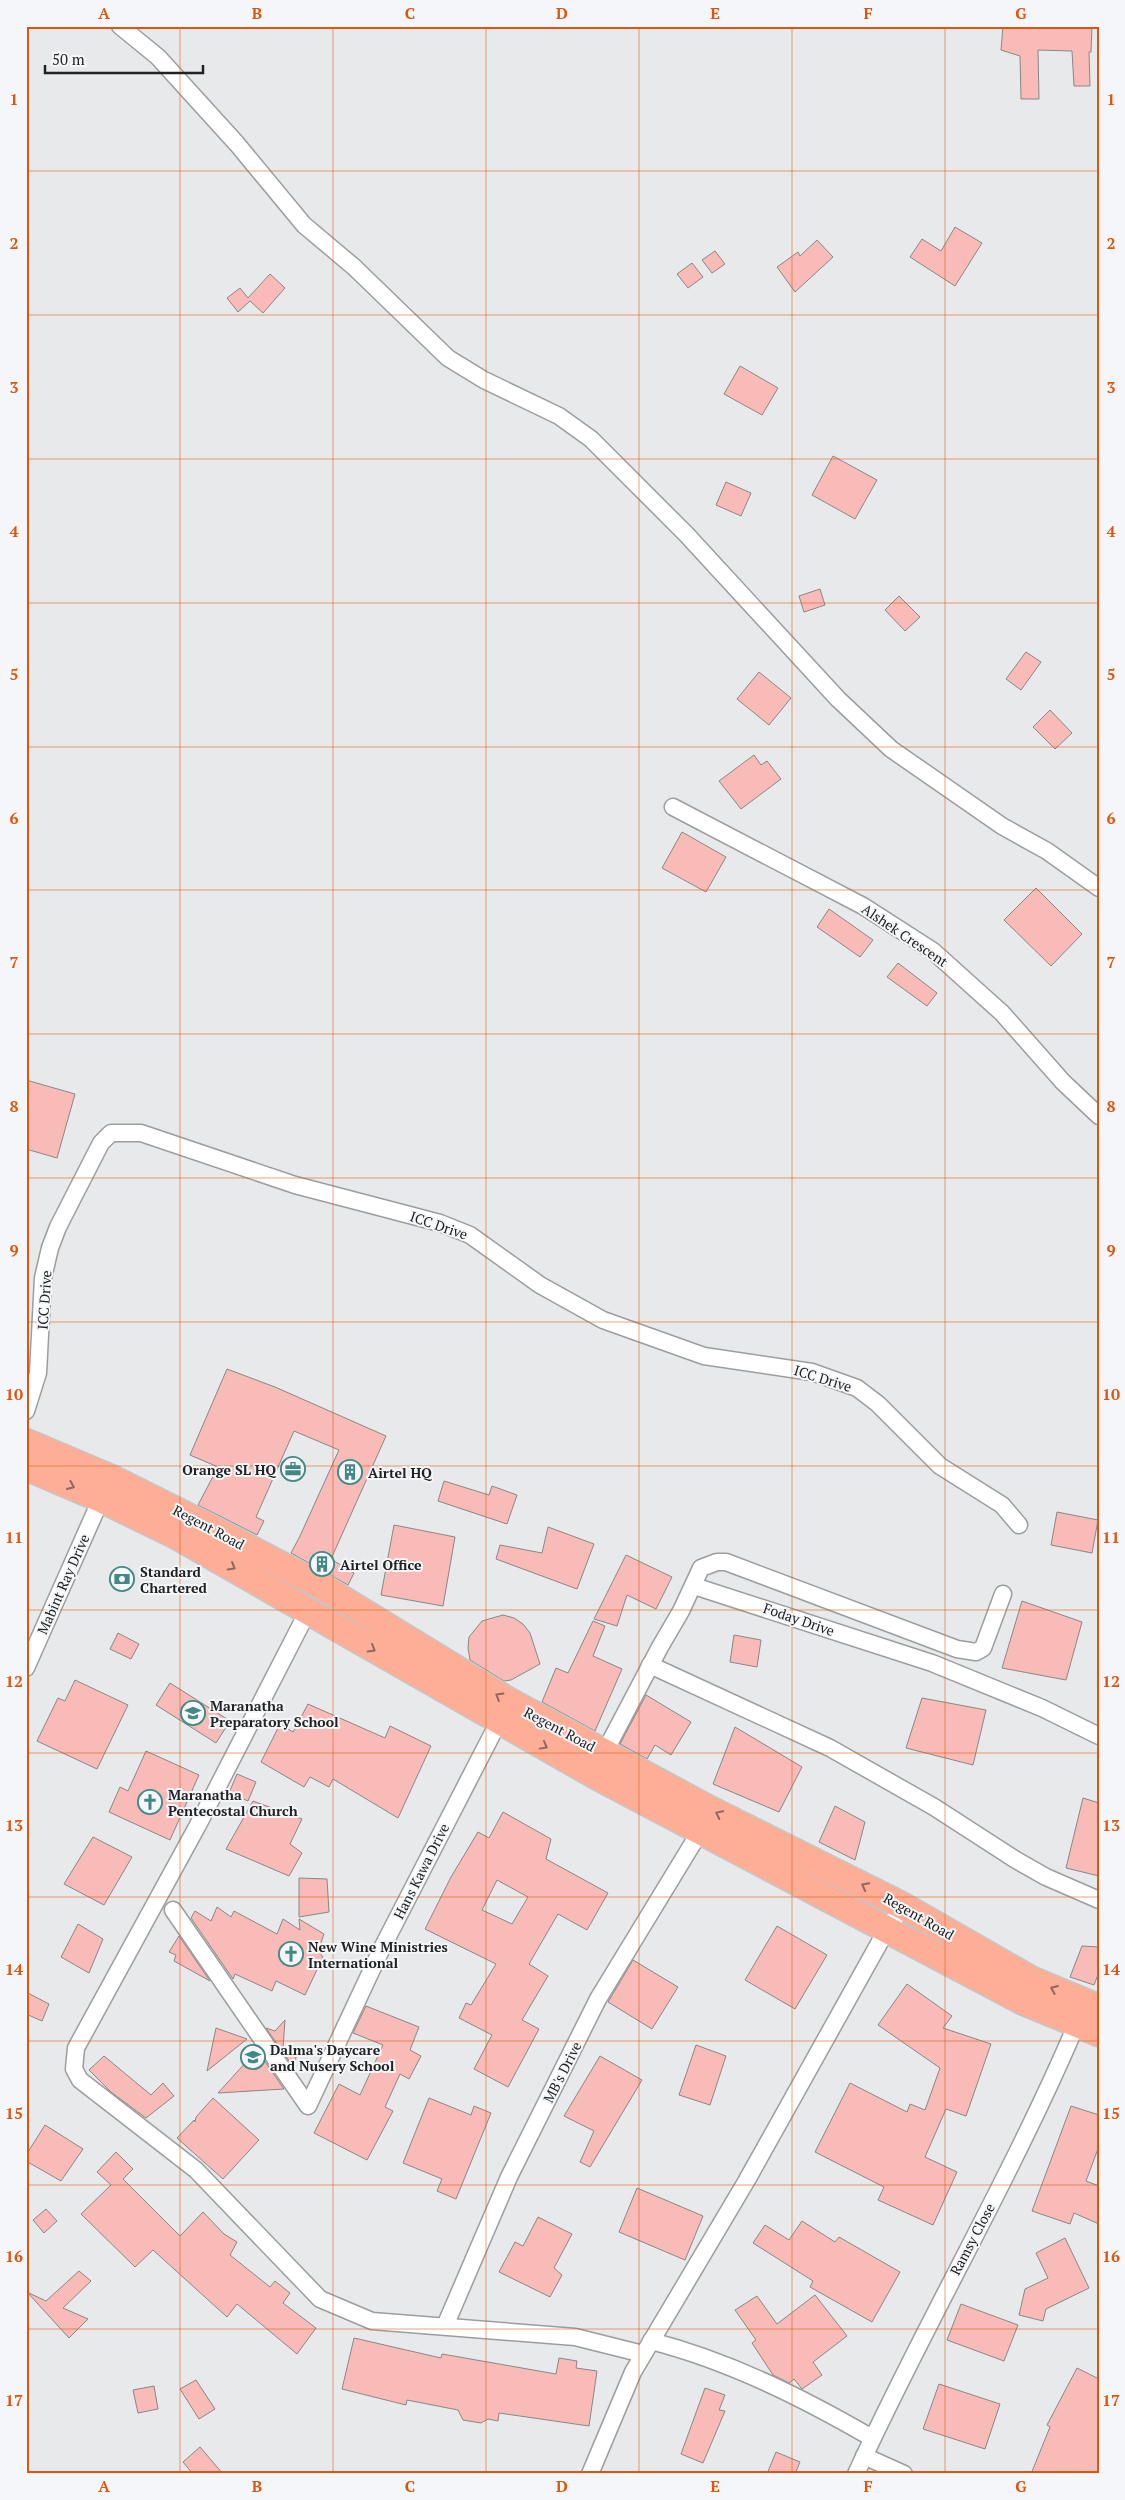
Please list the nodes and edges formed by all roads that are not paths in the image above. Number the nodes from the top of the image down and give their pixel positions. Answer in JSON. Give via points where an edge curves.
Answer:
{"nodes":[{"id":1,"x":120,"y":26,"type":"edge"},
{"id":2,"x":673,"y":807,"type":"dead end"},
{"id":3,"x":1099,"y":888,"type":"edge"},
{"id":4,"x":1099,"y":1116,"type":"edge"},
{"id":5,"x":26,"y":1411,"type":"edge"},
{"id":6,"x":26,"y":1442,"type":"edge"},
{"id":7,"x":26,"y":1467,"type":"edge"},
{"id":8,"x":101,"y":1499,"type":"junction"},
{"id":9,"x":1019,"y":1525,"type":"dead end"},
{"id":10,"x":202,"y":1536,"type":"junction"},
{"id":11,"x":694,"y":1586,"type":"junction"},
{"id":12,"x":1003,"y":1594,"type":"dead end"},
{"id":13,"x":308,"y":1611,"type":"junction"},
{"id":14,"x":650,"y":1665,"type":"junction"},
{"id":15,"x":26,"y":1668,"type":"edge"},
{"id":16,"x":498,"y":1721,"type":"junction"},
{"id":17,"x":1099,"y":1736,"type":"edge"},
{"id":18,"x":599,"y":1763,"type":"junction"},
{"id":19,"x":701,"y":1830,"type":"junction"},
{"id":20,"x":1099,"y":1900,"type":"edge"},
{"id":21,"x":903,"y":1906,"type":"junction"},
{"id":22,"x":174,"y":1910,"type":"dead end"},
{"id":23,"x":886,"y":1931,"type":"junction"},
{"id":24,"x":1090,"y":2017,"type":"edge"},
{"id":25,"x":445,"y":2326,"type":"junction"},
{"id":26,"x":647,"y":2347,"type":"junction"},
{"id":27,"x":872,"y":2438,"type":"junction"},
{"id":28,"x":864,"y":2456,"type":"junction"},
{"id":29,"x":590,"y":2474,"type":"edge"},
{"id":30,"x":856,"y":2474,"type":"edge"},
{"id":31,"x":904,"y":2474,"type":"edge"}],
"edges":[{"from":1,"to":3,"type":"street","via":[[158,57],[237,144],[304,226],[354,267],[448,358],[484,380],[558,416],[591,439],[686,534],[838,699],[891,749]]},
{"from":2,"to":4,"type":"street","name":"Alshek Crescent","via":[[863,906],[932,951],[1002,1013],[1063,1082]]},
{"from":5,"to":9,"type":"street","name":"ICC Drive","via":[[38,1372],[43,1278],[58,1227],[101,1143],[110,1133],[141,1134],[295,1185],[440,1223],[470,1235],[540,1284],[603,1320],[671,1345],[704,1356],[812,1372],[858,1388],[940,1466],[1002,1505]]},
{"from":6,"to":10,"type":"main road","name":"Regent Road","via":[[111,1478]]},
{"from":7,"to":8,"type":"main road","name":"Regent Road","one_way":true},
{"from":8,"to":10,"type":"main road","name":"Regent Road"},
{"from":8,"to":15,"type":"street","name":"Mabint Ray Drive"},
{"from":10,"to":13,"type":"main road","name":"Regent Road","one_way":true},
{"from":18,"to":10,"type":"main road","name":"Regent Road","one_way":true,"via":[[507,1700],[321,1586]]},
{"from":11,"to":12,"type":"street","via":[[701,1568],[726,1562],[957,1649],[976,1652],[983,1648]]},
{"from":11,"to":14,"type":"street"},
{"from":11,"to":17,"type":"street","name":"Foday Drive","via":[[932,1663],[1042,1708]]},
{"from":13,"to":16,"type":"main road","name":"Regent Road","one_way":true},
{"from":13,"to":25,"type":"street","via":[[198,1824],[76,2048],[74,2068],[80,2080],[196,2170],[320,2299],[372,2321]]},
{"from":14,"to":18,"type":"street"},
{"from":14,"to":20,"type":"street","via":[[830,1748],[934,1807],[1046,1877]]},
{"from":16,"to":18,"type":"main road","name":"Regent Road","one_way":true},
{"from":16,"to":22,"type":"street","name":"Hans Kawa Drive","via":[[381,1950],[308,2106]]},
{"from":18,"to":19,"type":"main road","name":"Regent Road"},
{"from":21,"to":18,"type":"main road","name":"Regent Road","one_way":true,"via":[[709,1809]]},
{"from":19,"to":23,"type":"main road","name":"Regent Road"},
{"from":19,"to":25,"type":"street","name":"MB's Drive","via":[[598,1999],[509,2177]]},
{"from":21,"to":23,"type":"street"},
{"from":24,"to":21,"type":"main road","name":"Regent Road","one_way":true},
{"from":23,"to":24,"type":"main road","name":"Regent Road","via":[[1022,2001]]},
{"from":23,"to":26,"type":"street","via":[[748,2180]]},
{"from":24,"to":27,"type":"street","name":"Ramsy Close","via":[[1034,2118]]},
{"from":25,"to":26,"type":"street","via":[[575,2337]]},
{"from":26,"to":27,"type":"street","via":[[682,2349],[755,2378],[826,2411]]},
{"from":26,"to":29,"type":"street","via":[[619,2401]]},
{"from":27,"to":28,"type":"street","name":"Ramsy Close"},
{"from":28,"to":30,"type":"street","name":"Ramsy Close"},
{"from":28,"to":31,"type":"street"}]}
